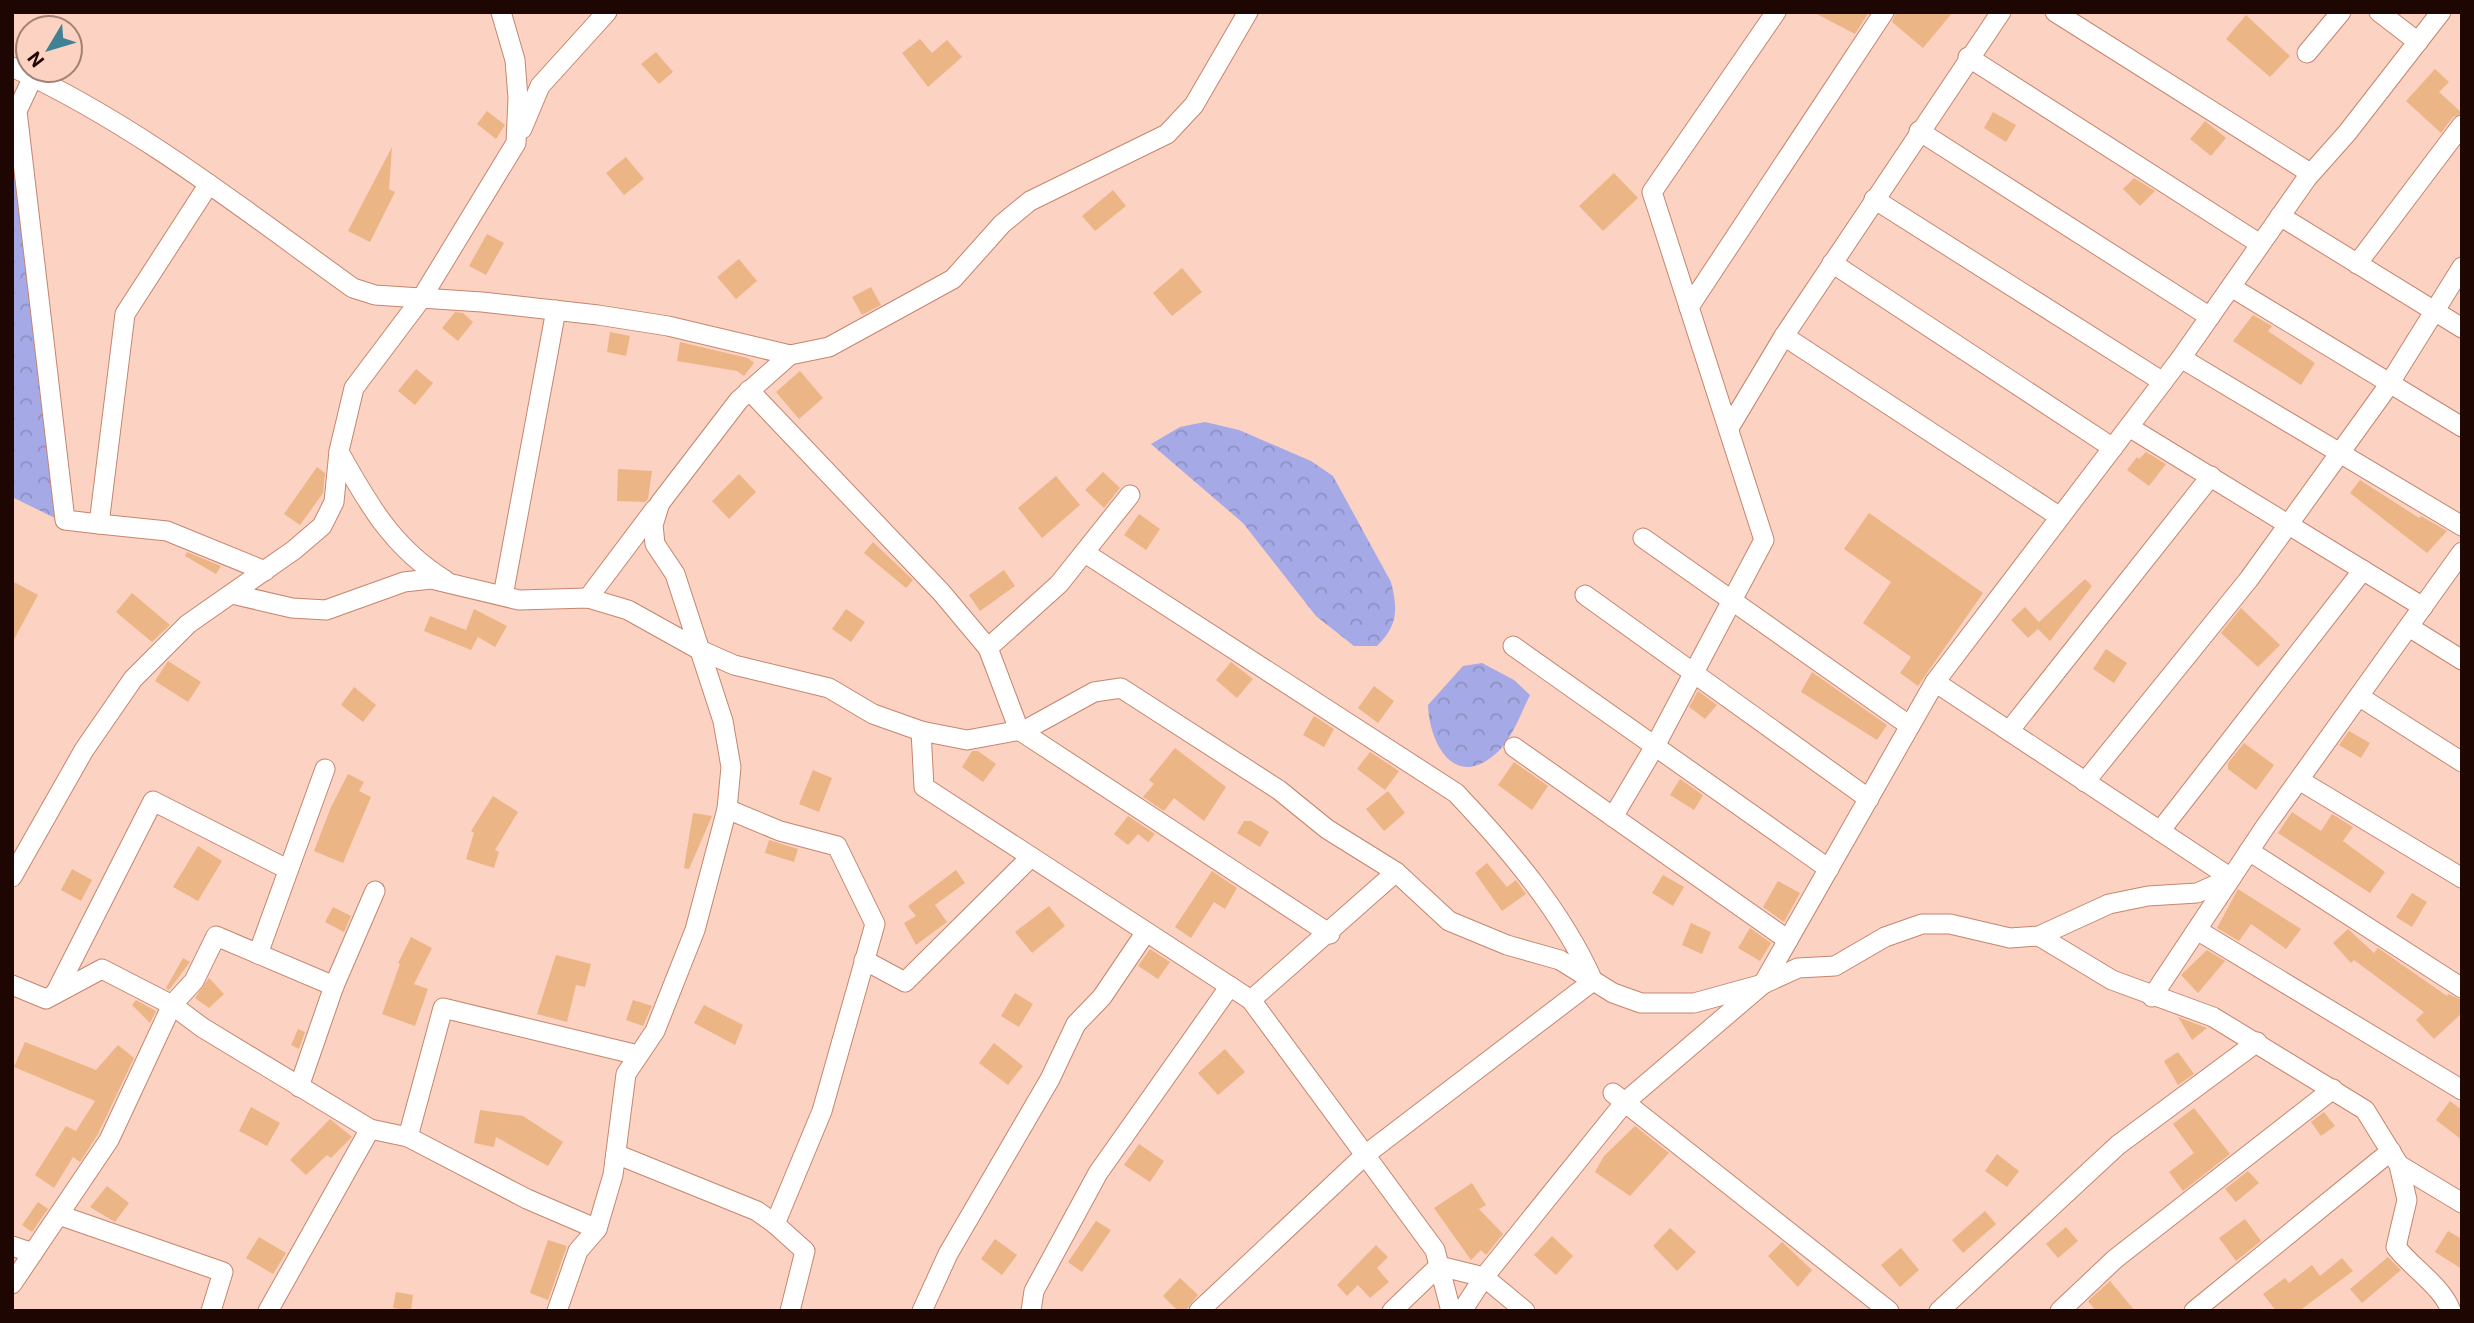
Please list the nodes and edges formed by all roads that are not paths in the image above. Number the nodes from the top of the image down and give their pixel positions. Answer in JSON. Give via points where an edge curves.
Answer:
{"nodes":[{"id":1,"x":500,"y":12,"type":"edge"},
{"id":2,"x":607,"y":12,"type":"edge"},
{"id":3,"x":1248,"y":12,"type":"edge"},
{"id":4,"x":1776,"y":12,"type":"edge"},
{"id":5,"x":1884,"y":12,"type":"edge"},
{"id":6,"x":2001,"y":12,"type":"edge"},
{"id":7,"x":2055,"y":12,"type":"edge"},
{"id":8,"x":2341,"y":12,"type":"edge"},
{"id":9,"x":2379,"y":12,"type":"edge"},
{"id":10,"x":2441,"y":12,"type":"edge"},
{"id":11,"x":2418,"y":42,"type":"junction"},
{"id":12,"x":2307,"y":53,"type":"dead end"},
{"id":13,"x":1968,"y":57,"type":"junction"},
{"id":14,"x":29,"y":84,"type":"edge"},
{"id":15,"x":50,"y":84,"type":"edge"},
{"id":16,"x":2462,"y":125,"type":"edge"},
{"id":17,"x":1920,"y":131,"type":"junction"},
{"id":18,"x":516,"y":143,"type":"junction"},
{"id":19,"x":2311,"y":173,"type":"junction"},
{"id":20,"x":209,"y":184,"type":"junction"},
{"id":21,"x":1874,"y":199,"type":"junction"},
{"id":22,"x":2280,"y":216,"type":"junction"},
{"id":23,"x":2260,"y":244,"type":"junction"},
{"id":24,"x":1832,"y":263,"type":"junction"},
{"id":25,"x":2357,"y":264,"type":"junction"},
{"id":26,"x":2462,"y":267,"type":"edge"},
{"id":27,"x":2231,"y":287,"type":"junction"},
{"id":28,"x":421,"y":299,"type":"junction"},
{"id":29,"x":1689,"y":307,"type":"junction"},
{"id":30,"x":556,"y":310,"type":"junction"},
{"id":31,"x":2434,"y":311,"type":"junction"},
{"id":32,"x":2210,"y":317,"type":"junction"},
{"id":33,"x":2462,"y":328,"type":"edge"},
{"id":34,"x":1784,"y":336,"type":"junction"},
{"id":35,"x":790,"y":355,"type":"junction"},
{"id":36,"x":2181,"y":358,"type":"junction"},
{"id":37,"x":2163,"y":382,"type":"junction"},
{"id":38,"x":2389,"y":383,"type":"junction"},
{"id":39,"x":749,"y":390,"type":"junction"},
{"id":40,"x":2129,"y":427,"type":"junction"},
{"id":41,"x":2462,"y":427,"type":"edge"},
{"id":42,"x":1729,"y":428,"type":"junction"},
{"id":43,"x":2112,"y":448,"type":"junction"},
{"id":44,"x":339,"y":451,"type":"junction"},
{"id":45,"x":2340,"y":453,"type":"junction"},
{"id":46,"x":2211,"y":477,"type":"junction"},
{"id":47,"x":1130,"y":495,"type":"dead end"},
{"id":48,"x":660,"y":503,"type":"junction"},
{"id":49,"x":2060,"y":517,"type":"junction"},
{"id":50,"x":2289,"y":523,"type":"junction"},
{"id":51,"x":99,"y":524,"type":"junction"},
{"id":52,"x":2462,"y":526,"type":"edge"},
{"id":53,"x":1643,"y":538,"type":"dead end"},
{"id":54,"x":1085,"y":552,"type":"junction"},
{"id":55,"x":2462,"y":552,"type":"edge"},
{"id":56,"x":2363,"y":570,"type":"junction"},
{"id":57,"x":265,"y":571,"type":"junction"},
{"id":58,"x":451,"y":584,"type":"junction"},
{"id":59,"x":232,"y":594,"type":"junction"},
{"id":60,"x":1586,"y":595,"type":"dead end"},
{"id":61,"x":503,"y":596,"type":"junction"},
{"id":62,"x":588,"y":598,"type":"junction"},
{"id":63,"x":1731,"y":600,"type":"junction"},
{"id":64,"x":2423,"y":607,"type":"junction"},
{"id":65,"x":2409,"y":627,"type":"junction"},
{"id":66,"x":1513,"y":646,"type":"dead end"},
{"id":67,"x":988,"y":648,"type":"junction"},
{"id":68,"x":698,"y":649,"type":"junction"},
{"id":69,"x":2462,"y":660,"type":"edge"},
{"id":70,"x":1692,"y":672,"type":"junction"},
{"id":71,"x":1935,"y":682,"type":"junction"},
{"id":72,"x":2360,"y":697,"type":"junction"},
{"id":73,"x":1910,"y":726,"type":"junction"},
{"id":74,"x":1019,"y":730,"type":"junction"},
{"id":75,"x":921,"y":731,"type":"junction"},
{"id":76,"x":2009,"y":731,"type":"junction"},
{"id":77,"x":1655,"y":746,"type":"junction"},
{"id":78,"x":1514,"y":747,"type":"dead end"},
{"id":79,"x":2462,"y":762,"type":"edge"},
{"id":80,"x":325,"y":769,"type":"dead end"},
{"id":81,"x":2300,"y":780,"type":"junction"},
{"id":82,"x":2085,"y":782,"type":"junction"},
{"id":83,"x":1869,"y":799,"type":"junction"},
{"id":84,"x":727,"y":810,"type":"junction"},
{"id":85,"x":1613,"y":817,"type":"junction"},
{"id":86,"x":2160,"y":831,"type":"junction"},
{"id":87,"x":2249,"y":851,"type":"junction"},
{"id":88,"x":1031,"y":857,"type":"junction"},
{"id":89,"x":287,"y":869,"type":"junction"},
{"id":90,"x":1829,"y":869,"type":"junction"},
{"id":91,"x":1396,"y":872,"type":"junction"},
{"id":92,"x":12,"y":877,"type":"edge"},
{"id":93,"x":2231,"y":878,"type":"junction"},
{"id":94,"x":2462,"y":878,"type":"edge"},
{"id":95,"x":374,"y":891,"type":"dead end"},
{"id":96,"x":2197,"y":930,"type":"junction"},
{"id":97,"x":1146,"y":932,"type":"junction"},
{"id":98,"x":1330,"y":933,"type":"junction"},
{"id":99,"x":2039,"y":936,"type":"junction"},
{"id":100,"x":1788,"y":940,"type":"junction"},
{"id":101,"x":258,"y":954,"type":"junction"},
{"id":102,"x":864,"y":961,"type":"junction"},
{"id":103,"x":1592,"y":981,"type":"junction"},
{"id":104,"x":1763,"y":984,"type":"junction"},
{"id":105,"x":12,"y":985,"type":"edge"},
{"id":106,"x":334,"y":986,"type":"junction"},
{"id":107,"x":1230,"y":986,"type":"junction"},
{"id":108,"x":2462,"y":988,"type":"edge"},
{"id":109,"x":55,"y":994,"type":"junction"},
{"id":110,"x":2152,"y":997,"type":"junction"},
{"id":111,"x":1251,"y":1000,"type":"junction"},
{"id":112,"x":172,"y":1005,"type":"junction"},
{"id":113,"x":2257,"y":1042,"type":"junction"},
{"id":114,"x":638,"y":1055,"type":"junction"},
{"id":115,"x":299,"y":1087,"type":"junction"},
{"id":116,"x":2333,"y":1089,"type":"junction"},
{"id":117,"x":2462,"y":1090,"type":"edge"},
{"id":118,"x":1619,"y":1097,"type":"junction"},
{"id":119,"x":370,"y":1129,"type":"junction"},
{"id":120,"x":408,"y":1137,"type":"junction"},
{"id":121,"x":616,"y":1154,"type":"junction"},
{"id":122,"x":1365,"y":1155,"type":"junction"},
{"id":123,"x":2395,"y":1158,"type":"junction"},
{"id":124,"x":2462,"y":1203,"type":"edge"},
{"id":125,"x":59,"y":1215,"type":"junction"},
{"id":126,"x":775,"y":1224,"type":"junction"},
{"id":127,"x":597,"y":1228,"type":"junction"},
{"id":128,"x":12,"y":1246,"type":"edge"},
{"id":129,"x":33,"y":1253,"type":"junction"},
{"id":130,"x":2403,"y":1256,"type":"junction"},
{"id":131,"x":1440,"y":1266,"type":"junction"},
{"id":132,"x":1484,"y":1278,"type":"junction"},
{"id":133,"x":12,"y":1284,"type":"edge"},
{"id":134,"x":2462,"y":1292,"type":"edge"},
{"id":135,"x":211,"y":1311,"type":"edge"},
{"id":136,"x":268,"y":1311,"type":"edge"},
{"id":137,"x":558,"y":1311,"type":"edge"},
{"id":138,"x":790,"y":1311,"type":"edge"},
{"id":139,"x":922,"y":1311,"type":"edge"},
{"id":140,"x":1031,"y":1311,"type":"edge"},
{"id":141,"x":1199,"y":1311,"type":"edge"},
{"id":142,"x":1392,"y":1311,"type":"edge"},
{"id":143,"x":1451,"y":1311,"type":"edge"},
{"id":144,"x":1462,"y":1311,"type":"edge"},
{"id":145,"x":1525,"y":1311,"type":"edge"},
{"id":146,"x":1889,"y":1311,"type":"edge"},
{"id":147,"x":1939,"y":1311,"type":"edge"},
{"id":148,"x":2060,"y":1311,"type":"edge"},
{"id":149,"x":2194,"y":1311,"type":"edge"},
{"id":150,"x":2451,"y":1311,"type":"edge"}],
"edges":[{"from":1,"to":18,"type":"street","via":[[514,60]]},
{"from":2,"to":18,"type":"street","via":[[540,86]]},
{"from":3,"to":35,"type":"street","via":[[1194,106],[1167,134],[1030,201],[1002,224],[953,279],[829,347]]},
{"from":4,"to":29,"type":"street","via":[[1652,192]]},
{"from":5,"to":29,"type":"street"},
{"from":6,"to":13,"type":"street"},
{"from":7,"to":19,"type":"street"},
{"from":8,"to":12,"type":"street"},
{"from":9,"to":11,"type":"street"},
{"from":10,"to":11,"type":"street"},
{"from":11,"to":19,"type":"street"},
{"from":13,"to":17,"type":"street"},
{"from":13,"to":23,"type":"street"},
{"from":14,"to":51,"type":"street","via":[[17,111],[65,520]]},
{"from":15,"to":20,"type":"street"},
{"from":16,"to":25,"type":"street"},
{"from":17,"to":21,"type":"street"},
{"from":17,"to":32,"type":"street"},
{"from":18,"to":28,"type":"street"},
{"from":19,"to":22,"type":"street"},
{"from":20,"to":28,"type":"street","via":[[353,288]]},
{"from":20,"to":51,"type":"street","via":[[125,314]]},
{"from":21,"to":24,"type":"street"},
{"from":21,"to":37,"type":"street"},
{"from":22,"to":23,"type":"street"},
{"from":22,"to":25,"type":"street"},
{"from":23,"to":27,"type":"street"},
{"from":24,"to":34,"type":"street"},
{"from":24,"to":43,"type":"street"},
{"from":25,"to":31,"type":"street"},
{"from":26,"to":31,"type":"street"},
{"from":27,"to":32,"type":"street"},
{"from":27,"to":38,"type":"street"},
{"from":28,"to":30,"type":"street"},
{"from":28,"to":44,"type":"street","via":[[354,388]]},
{"from":29,"to":42,"type":"street"},
{"from":30,"to":35,"type":"street","via":[[668,326]]},
{"from":30,"to":61,"type":"street"},
{"from":31,"to":33,"type":"street"},
{"from":31,"to":38,"type":"street"},
{"from":32,"to":36,"type":"street"},
{"from":34,"to":42,"type":"street"},
{"from":34,"to":49,"type":"street"},
{"from":35,"to":39,"type":"street"},
{"from":36,"to":37,"type":"street"},
{"from":36,"to":45,"type":"street"},
{"from":37,"to":40,"type":"street"},
{"from":38,"to":41,"type":"street"},
{"from":38,"to":45,"type":"street"},
{"from":39,"to":48,"type":"street"},
{"from":39,"to":67,"type":"street","via":[[941,592]]},
{"from":40,"to":43,"type":"street"},
{"from":40,"to":46,"type":"street"},
{"from":42,"to":63,"type":"street","via":[[1764,540]]},
{"from":43,"to":49,"type":"street"},
{"from":44,"to":57,"type":"street","via":[[334,502],[323,526]]},
{"from":44,"to":58,"type":"street","via":[[369,508],[416,562]]},
{"from":45,"to":50,"type":"street"},
{"from":45,"to":52,"type":"street"},
{"from":46,"to":50,"type":"street"},
{"from":46,"to":76,"type":"street"},
{"from":47,"to":54,"type":"street"},
{"from":48,"to":62,"type":"street"},
{"from":48,"to":68,"type":"street","via":[[653,525],[655,544],[675,574]]},
{"from":49,"to":71,"type":"street"},
{"from":50,"to":56,"type":"street"},
{"from":50,"to":82,"type":"street"},
{"from":51,"to":57,"type":"street","via":[[167,531]]},
{"from":53,"to":63,"type":"street"},
{"from":54,"to":67,"type":"street","via":[[1059,584]]},
{"from":54,"to":103,"type":"street","via":[[1455,793],[1491,831],[1577,944]]},
{"from":55,"to":64,"type":"street"},
{"from":56,"to":64,"type":"street"},
{"from":56,"to":86,"type":"street"},
{"from":57,"to":59,"type":"street"},
{"from":58,"to":59,"type":"street","via":[[431,579],[404,582],[326,610],[292,608]]},
{"from":58,"to":61,"type":"street"},
{"from":59,"to":92,"type":"street","via":[[188,624],[125,690],[84,750]]},
{"from":60,"to":70,"type":"street"},
{"from":61,"to":62,"type":"street","via":[[519,600]]},
{"from":62,"to":68,"type":"street","via":[[628,610]]},
{"from":63,"to":70,"type":"street"},
{"from":63,"to":73,"type":"street"},
{"from":64,"to":65,"type":"street"},
{"from":65,"to":69,"type":"street"},
{"from":65,"to":72,"type":"street"},
{"from":66,"to":77,"type":"street"},
{"from":67,"to":74,"type":"street"},
{"from":68,"to":75,"type":"street","via":[[734,664],[829,688],[873,714]]},
{"from":68,"to":84,"type":"street","via":[[723,722],[731,767]]},
{"from":70,"to":77,"type":"street"},
{"from":70,"to":83,"type":"street"},
{"from":71,"to":73,"type":"street"},
{"from":71,"to":76,"type":"street"},
{"from":72,"to":79,"type":"street"},
{"from":72,"to":81,"type":"street"},
{"from":73,"to":83,"type":"street"},
{"from":74,"to":75,"type":"street","via":[[967,740]]},
{"from":74,"to":91,"type":"street","via":[[1094,692],[1121,688]]},
{"from":74,"to":98,"type":"street"},
{"from":75,"to":88,"type":"street","via":[[924,787]]},
{"from":76,"to":82,"type":"street"},
{"from":77,"to":85,"type":"street"},
{"from":77,"to":90,"type":"street"},
{"from":78,"to":85,"type":"street"},
{"from":80,"to":89,"type":"street"},
{"from":81,"to":87,"type":"street"},
{"from":81,"to":94,"type":"street"},
{"from":82,"to":86,"type":"street"},
{"from":83,"to":90,"type":"street"},
{"from":84,"to":102,"type":"street","via":[[837,846],[874,924]]},
{"from":84,"to":114,"type":"street","via":[[695,930],[655,1031]]},
{"from":85,"to":100,"type":"street"},
{"from":86,"to":93,"type":"street"},
{"from":87,"to":93,"type":"street"},
{"from":87,"to":108,"type":"street"},
{"from":88,"to":97,"type":"street"},
{"from":88,"to":102,"type":"street","via":[[905,982]]},
{"from":89,"to":101,"type":"street"},
{"from":89,"to":109,"type":"street","via":[[153,801]]},
{"from":90,"to":100,"type":"street"},
{"from":91,"to":98,"type":"street"},
{"from":91,"to":103,"type":"street","via":[[1448,921],[1560,960]]},
{"from":93,"to":96,"type":"street"},
{"from":93,"to":99,"type":"street","via":[[2197,893],[2109,904]]},
{"from":95,"to":106,"type":"street"},
{"from":96,"to":110,"type":"street"},
{"from":96,"to":117,"type":"street"},
{"from":97,"to":107,"type":"street"},
{"from":97,"to":139,"type":"street","via":[[1102,997],[1076,1024],[948,1254]]},
{"from":98,"to":111,"type":"street"},
{"from":99,"to":104,"type":"street","via":[[2010,937],[1950,924],[1922,925],[1885,937],[1835,966],[1798,968]]},
{"from":99,"to":110,"type":"street","via":[[2112,980]]},
{"from":100,"to":104,"type":"street"},
{"from":101,"to":106,"type":"street"},
{"from":101,"to":112,"type":"street","via":[[216,936],[194,981]]},
{"from":102,"to":126,"type":"street","via":[[822,1111]]},
{"from":103,"to":104,"type":"street","via":[[1642,1003],[1694,1003]]},
{"from":103,"to":122,"type":"street"},
{"from":104,"to":118,"type":"street"},
{"from":105,"to":109,"type":"street","via":[[46,999]]},
{"from":106,"to":115,"type":"street"},
{"from":107,"to":111,"type":"street"},
{"from":107,"to":140,"type":"street","via":[[1098,1174],[1034,1291]]},
{"from":109,"to":112,"type":"street","via":[[102,969]]},
{"from":110,"to":113,"type":"street","via":[[2213,1017]]},
{"from":111,"to":122,"type":"street"},
{"from":112,"to":115,"type":"street"},
{"from":112,"to":125,"type":"street","via":[[109,1140]]},
{"from":113,"to":116,"type":"street"},
{"from":113,"to":147,"type":"street","via":[[2118,1144]]},
{"from":114,"to":120,"type":"street","via":[[443,1008]]},
{"from":114,"to":121,"type":"street","via":[[626,1074]]},
{"from":115,"to":119,"type":"street"},
{"from":116,"to":123,"type":"street","via":[[2365,1110]]},
{"from":116,"to":148,"type":"street","via":[[2115,1259]]},
{"from":118,"to":132,"type":"street"},
{"from":118,"to":146,"type":"street"},
{"from":119,"to":120,"type":"street"},
{"from":119,"to":136,"type":"street"},
{"from":120,"to":127,"type":"street","via":[[527,1199]]},
{"from":121,"to":126,"type":"street","via":[[757,1211]]},
{"from":121,"to":127,"type":"street"},
{"from":122,"to":131,"type":"street","via":[[1435,1250]]},
{"from":122,"to":141,"type":"street"},
{"from":123,"to":124,"type":"street"},
{"from":123,"to":130,"type":"street","via":[[2407,1200],[2396,1247]]},
{"from":123,"to":149,"type":"street"},
{"from":125,"to":129,"type":"street"},
{"from":125,"to":135,"type":"street","via":[[223,1272]]},
{"from":126,"to":138,"type":"street","via":[[805,1251]]},
{"from":127,"to":137,"type":"street","via":[[578,1251]]},
{"from":128,"to":129,"type":"street"},
{"from":129,"to":133,"type":"street"},
{"from":130,"to":134,"type":"street"},
{"from":130,"to":150,"type":"street","via":[[2445,1295]]},
{"from":131,"to":132,"type":"street"},
{"from":131,"to":142,"type":"street"},
{"from":131,"to":143,"type":"street"},
{"from":132,"to":144,"type":"street"},
{"from":132,"to":145,"type":"street"}]}
